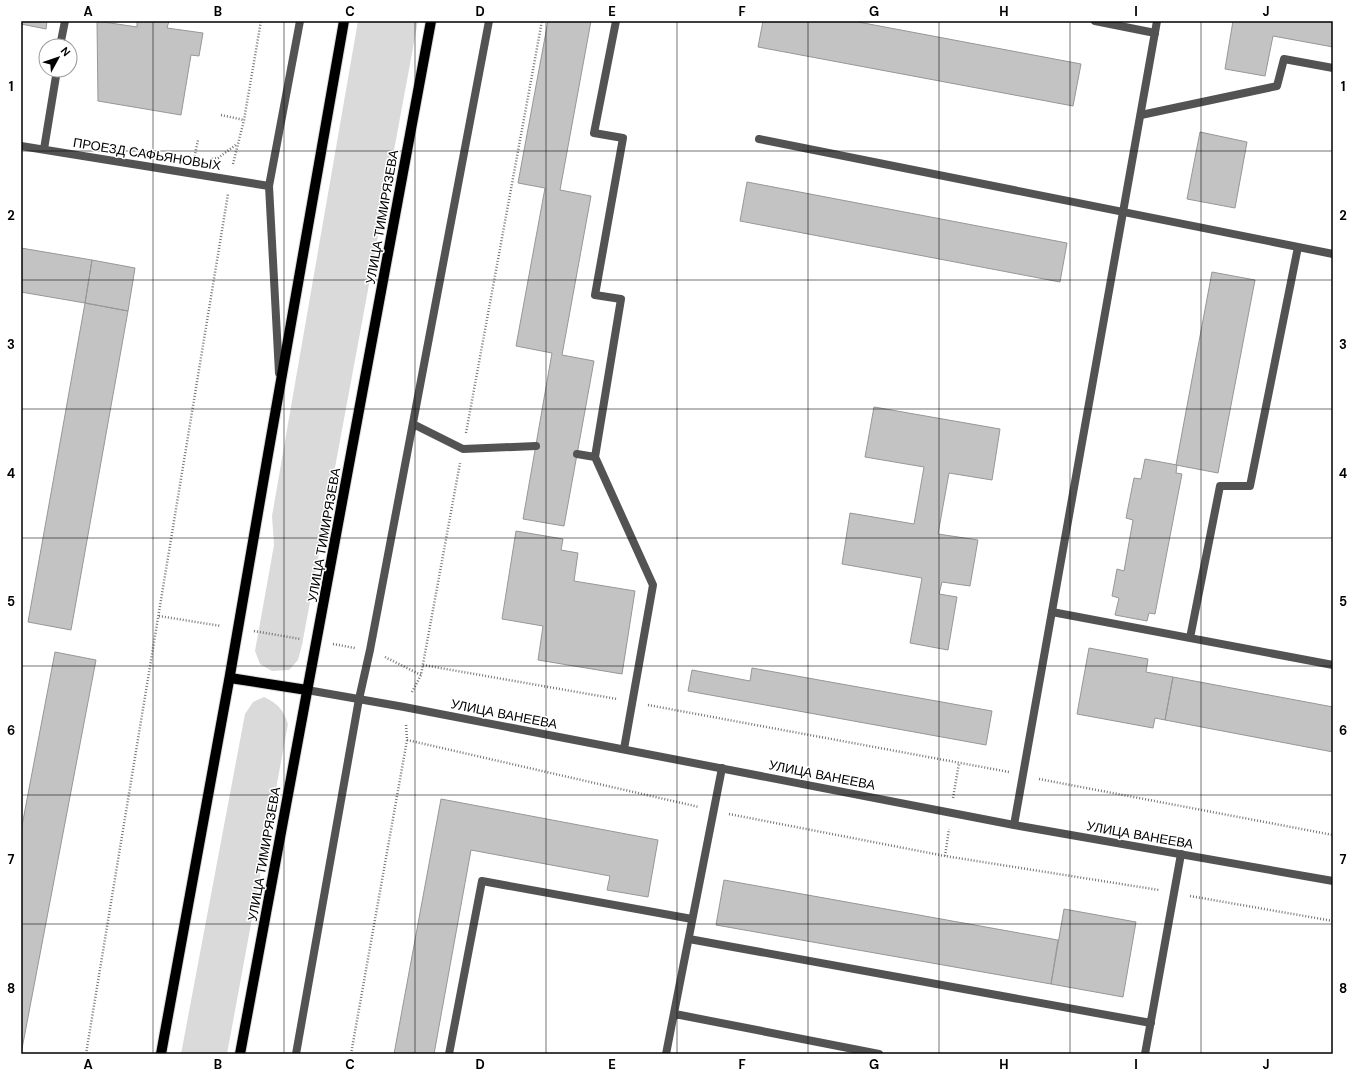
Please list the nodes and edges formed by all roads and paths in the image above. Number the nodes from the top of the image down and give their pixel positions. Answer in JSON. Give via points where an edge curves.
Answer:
{"nodes":[{"id":1,"x":64,"y":21,"type":"edge"},
{"id":2,"x":261,"y":21,"type":"edge"},
{"id":3,"x":300,"y":21,"type":"edge"},
{"id":4,"x":344,"y":21,"type":"edge"},
{"id":5,"x":431,"y":21,"type":"edge"},
{"id":6,"x":489,"y":21,"type":"edge"},
{"id":7,"x":542,"y":21,"type":"edge"},
{"id":8,"x":616,"y":21,"type":"edge"},
{"id":9,"x":1095,"y":21,"type":"edge"},
{"id":10,"x":1157,"y":21,"type":"edge"},
{"id":11,"x":1155,"y":33,"type":"junction"},
{"id":12,"x":61,"y":38,"type":"edge"},
{"id":13,"x":1333,"y":68,"type":"edge"},
{"id":14,"x":56,"y":78,"type":"edge"},
{"id":15,"x":221,"y":115,"type":"dead end"},
{"id":16,"x":1141,"y":115,"type":"junction"},
{"id":17,"x":244,"y":120,"type":"junction"},
{"id":18,"x":759,"y":139,"type":"dead end"},
{"id":19,"x":198,"y":140,"type":"dead end"},
{"id":20,"x":21,"y":146,"type":"edge"},
{"id":21,"x":44,"y":149,"type":"junction"},
{"id":22,"x":194,"y":159,"type":"dead end"},
{"id":23,"x":230,"y":180,"type":"junction"},
{"id":24,"x":269,"y":186,"type":"junction"},
{"id":25,"x":1123,"y":212,"type":"junction"},
{"id":26,"x":1298,"y":247,"type":"junction"},
{"id":27,"x":1333,"y":254,"type":"edge"},
{"id":28,"x":280,"y":389,"type":"junction"},
{"id":29,"x":413,"y":424,"type":"junction"},
{"id":30,"x":536,"y":446,"type":"dead end"},
{"id":31,"x":463,"y":449,"type":"junction"},
{"id":32,"x":577,"y":454,"type":"dead end"},
{"id":33,"x":595,"y":457,"type":"junction"},
{"id":34,"x":1052,"y":612,"type":"junction"},
{"id":35,"x":158,"y":616,"type":"junction"},
{"id":36,"x":238,"y":628,"type":"junction"},
{"id":37,"x":1190,"y":638,"type":"junction"},
{"id":38,"x":317,"y":642,"type":"junction"},
{"id":39,"x":370,"y":650,"type":"junction"},
{"id":40,"x":423,"y":665,"type":"junction"},
{"id":41,"x":1333,"y":665,"type":"edge"},
{"id":42,"x":421,"y":675,"type":"junction"},
{"id":43,"x":230,"y":678,"type":"junction"},
{"id":44,"x":307,"y":690,"type":"junction"},
{"id":45,"x":359,"y":699,"type":"junction"},
{"id":46,"x":632,"y":702,"type":"junction"},
{"id":47,"x":404,"y":707,"type":"junction"},
{"id":48,"x":407,"y":740,"type":"junction"},
{"id":49,"x":624,"y":749,"type":"junction"},
{"id":50,"x":722,"y":768,"type":"junction"},
{"id":51,"x":1023,"y":775,"type":"junction"},
{"id":52,"x":714,"y":811,"type":"junction"},
{"id":53,"x":1014,"y":825,"type":"junction"},
{"id":54,"x":1333,"y":835,"type":"edge"},
{"id":55,"x":1181,"y":854,"type":"junction"},
{"id":56,"x":1333,"y":881,"type":"edge"},
{"id":57,"x":1174,"y":893,"type":"junction"},
{"id":58,"x":692,"y":919,"type":"junction"},
{"id":59,"x":1333,"y":921,"type":"edge"},
{"id":60,"x":689,"y":939,"type":"junction"},
{"id":61,"x":674,"y":1014,"type":"junction"},
{"id":62,"x":1151,"y":1024,"type":"junction"},
{"id":63,"x":86,"y":1054,"type":"edge"},
{"id":64,"x":161,"y":1054,"type":"edge"},
{"id":65,"x":240,"y":1054,"type":"edge"},
{"id":66,"x":296,"y":1054,"type":"edge"},
{"id":67,"x":351,"y":1054,"type":"edge"},
{"id":68,"x":449,"y":1054,"type":"edge"},
{"id":69,"x":666,"y":1054,"type":"edge"},
{"id":70,"x":879,"y":1054,"type":"edge"},
{"id":71,"x":1146,"y":1054,"type":"edge"}],
"edges":[{"from":1,"to":12,"type":"street"},
{"from":2,"to":17,"type":"path"},
{"from":3,"to":24,"type":"street"},
{"from":4,"to":28,"type":"main road"},
{"from":5,"to":38,"type":"main road","name":"УЛИЦА ТИМИРЯЗЕВА"},
{"from":6,"to":29,"type":"street"},
{"from":7,"to":31,"type":"path"},
{"from":8,"to":33,"type":"street","via":[[594,133],[623,138],[595,295],[621,299]]},
{"from":9,"to":11,"type":"street"},
{"from":10,"to":11,"type":"street"},
{"from":11,"to":16,"type":"street"},
{"from":13,"to":16,"type":"street","via":[[1284,59],[1277,86]]},
{"from":14,"to":21,"type":"street"},
{"from":15,"to":17,"type":"path"},
{"from":16,"to":25,"type":"street"},
{"from":17,"to":23,"type":"path"},
{"from":18,"to":25,"type":"street"},
{"from":19,"to":22,"type":"path"},
{"from":20,"to":21,"type":"street","name":"ПРОЕЗД САФЬЯНОВЫХ"},
{"from":21,"to":23,"type":"street","name":"ПРОЕЗД САФЬЯНОВЫХ"},
{"from":23,"to":24,"type":"street","name":"ПРОЕЗД САФЬЯНОВЫХ"},
{"from":23,"to":35,"type":"path"},
{"from":24,"to":28,"type":"street"},
{"from":25,"to":26,"type":"street"},
{"from":25,"to":34,"type":"street"},
{"from":26,"to":27,"type":"street"},
{"from":26,"to":37,"type":"street","via":[[1250,486],[1220,486]]},
{"from":28,"to":36,"type":"main road"},
{"from":29,"to":31,"type":"street"},
{"from":29,"to":39,"type":"street"},
{"from":30,"to":31,"type":"street"},
{"from":31,"to":40,"type":"path"},
{"from":32,"to":33,"type":"street"},
{"from":33,"to":46,"type":"street","via":[[653,586]]},
{"from":34,"to":37,"type":"street"},
{"from":34,"to":51,"type":"street"},
{"from":35,"to":36,"type":"path"},
{"from":35,"to":63,"type":"path"},
{"from":36,"to":38,"type":"path"},
{"from":36,"to":43,"type":"main road"},
{"from":37,"to":41,"type":"street"},
{"from":38,"to":39,"type":"path"},
{"from":38,"to":44,"type":"main road","name":"УЛИЦА ТИМИРЯЗЕВА"},
{"from":39,"to":42,"type":"path"},
{"from":39,"to":45,"type":"street"},
{"from":40,"to":42,"type":"path"},
{"from":40,"to":46,"type":"path"},
{"from":42,"to":47,"type":"path"},
{"from":43,"to":44,"type":"main road"},
{"from":43,"to":64,"type":"main road"},
{"from":44,"to":45,"type":"street","name":"УЛИЦА ВАНЕЕВА"},
{"from":44,"to":65,"type":"main road","name":"УЛИЦА ТИМИРЯЗЕВА"},
{"from":45,"to":47,"type":"street","name":"УЛИЦА ВАНЕЕВА"},
{"from":45,"to":66,"type":"street"},
{"from":46,"to":49,"type":"street"},
{"from":46,"to":51,"type":"path"},
{"from":47,"to":48,"type":"path"},
{"from":47,"to":49,"type":"street","name":"УЛИЦА ВАНЕЕВА"},
{"from":48,"to":52,"type":"path"},
{"from":48,"to":67,"type":"path"},
{"from":49,"to":50,"type":"street","name":"УЛИЦА ВАНЕЕВА"},
{"from":50,"to":52,"type":"street"},
{"from":50,"to":53,"type":"street","name":"УЛИЦА ВАНЕЕВА"},
{"from":51,"to":53,"type":"street"},
{"from":51,"to":54,"type":"path"},
{"from":52,"to":57,"type":"path","via":[[945,856]]},
{"from":52,"to":58,"type":"street"},
{"from":53,"to":55,"type":"street","name":"УЛИЦА ВАНЕЕВА"},
{"from":55,"to":56,"type":"street","name":"УЛИЦА ВАНЕЕВА"},
{"from":55,"to":57,"type":"street"},
{"from":57,"to":59,"type":"path"},
{"from":57,"to":62,"type":"street"},
{"from":58,"to":60,"type":"street"},
{"from":58,"to":68,"type":"street","via":[[482,881]]},
{"from":60,"to":61,"type":"street"},
{"from":60,"to":62,"type":"street"},
{"from":61,"to":69,"type":"street"},
{"from":61,"to":70,"type":"street"},
{"from":62,"to":71,"type":"street"}]}
